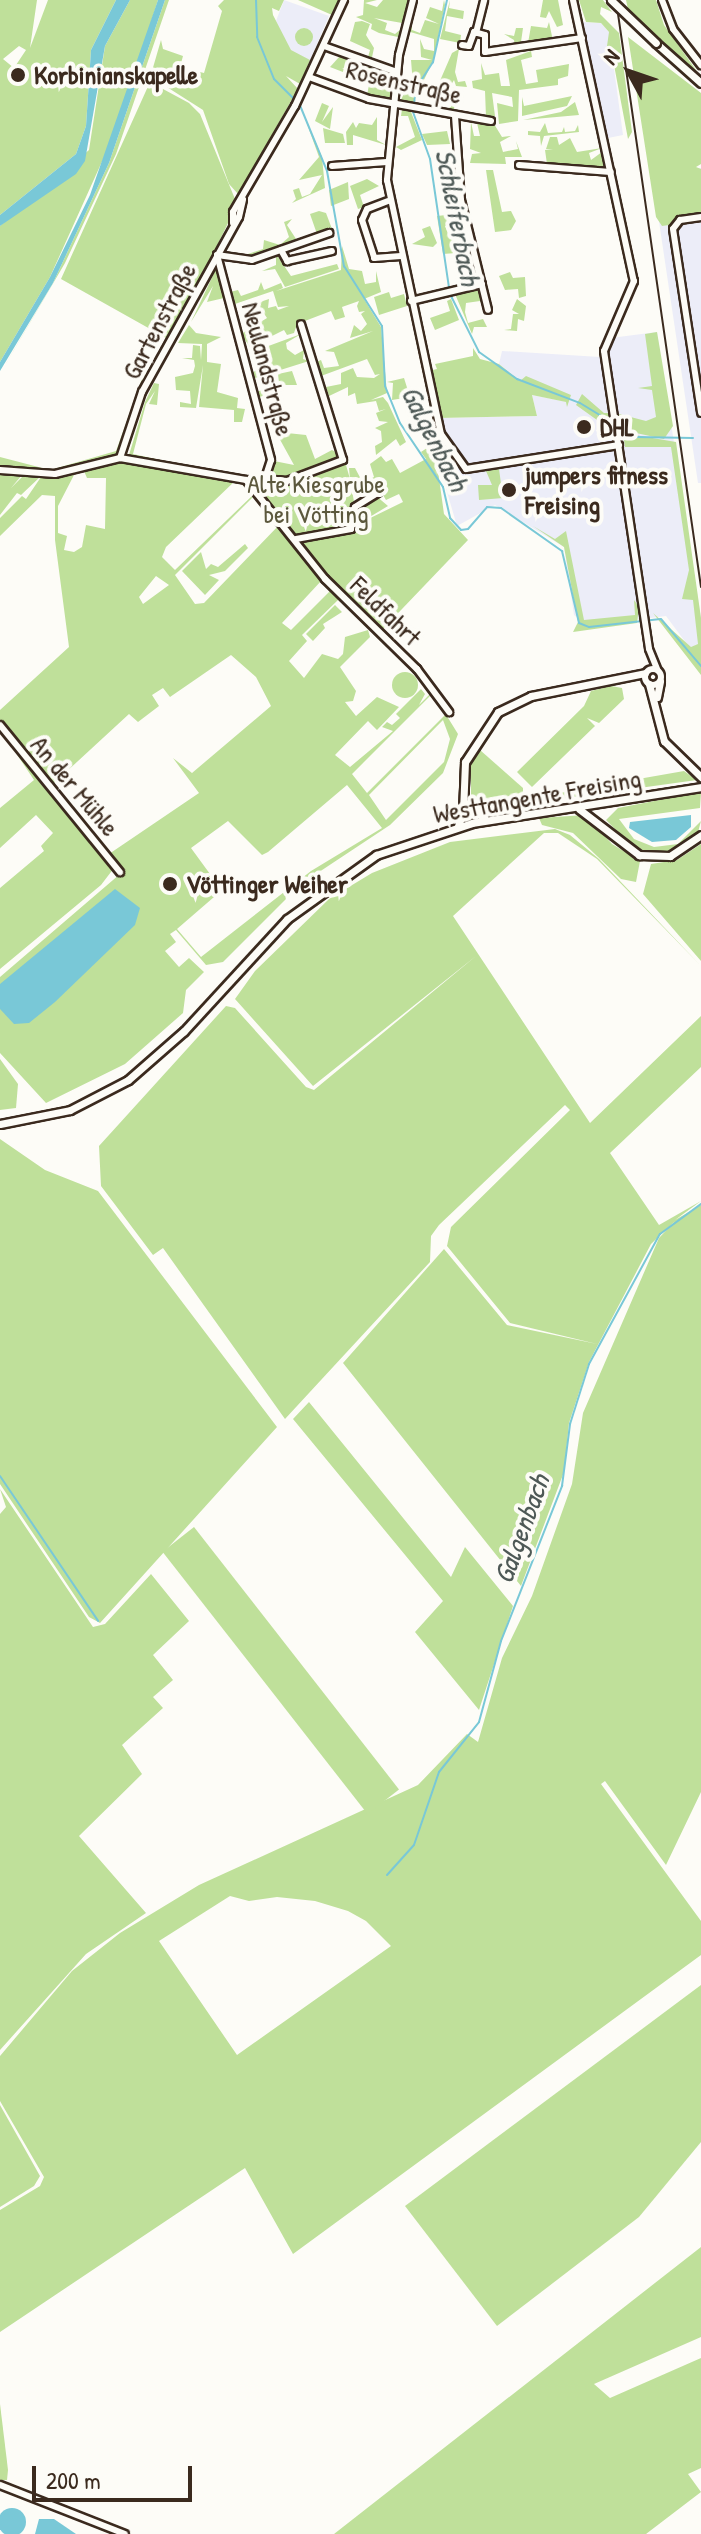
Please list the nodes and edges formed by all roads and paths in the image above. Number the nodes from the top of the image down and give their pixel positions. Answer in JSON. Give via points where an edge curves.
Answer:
{"nodes":[{"id":1,"x":344,"y":0,"type":"edge"},
{"id":2,"x":413,"y":0,"type":"edge"},
{"id":3,"x":484,"y":0,"type":"edge"},
{"id":4,"x":573,"y":0,"type":"edge"},
{"id":5,"x":611,"y":0,"type":"edge"},
{"id":6,"x":662,"y":0,"type":"edge"},
{"id":7,"x":476,"y":33,"type":"junction"},
{"id":8,"x":582,"y":38,"type":"junction"},
{"id":9,"x":462,"y":45,"type":"dead end"},
{"id":10,"x":324,"y":46,"type":"junction"},
{"id":11,"x":701,"y":65,"type":"edge"},
{"id":12,"x":397,"y":72,"type":"junction"},
{"id":13,"x":309,"y":77,"type":"junction"},
{"id":14,"x":701,"y":83,"type":"edge"},
{"id":15,"x":397,"y":103,"type":"junction"},
{"id":16,"x":455,"y":116,"type":"junction"},
{"id":17,"x":491,"y":121,"type":"dead end"},
{"id":18,"x":387,"y":162,"type":"junction"},
{"id":19,"x":519,"y":165,"type":"dead end"},
{"id":20,"x":332,"y":166,"type":"dead end"},
{"id":21,"x":611,"y":172,"type":"junction"},
{"id":22,"x":388,"y":201,"type":"junction"},
{"id":23,"x":701,"y":217,"type":"edge"},
{"id":24,"x":329,"y":233,"type":"dead end"},
{"id":25,"x":281,"y":250,"type":"junction"},
{"id":26,"x":332,"y":251,"type":"dead end"},
{"id":27,"x":217,"y":255,"type":"junction"},
{"id":28,"x":401,"y":256,"type":"junction"},
{"id":29,"x":482,"y":284,"type":"junction"},
{"id":30,"x":411,"y":301,"type":"junction"},
{"id":31,"x":488,"y":310,"type":"dead end"},
{"id":32,"x":301,"y":324,"type":"dead end"},
{"id":33,"x":700,"y":404,"type":"edge"},
{"id":34,"x":701,"y":413,"type":"edge"},
{"id":35,"x":619,"y":445,"type":"junction"},
{"id":36,"x":120,"y":458,"type":"junction"},
{"id":37,"x":0,"y":470,"type":"edge"},
{"id":38,"x":265,"y":479,"type":"junction"},
{"id":39,"x":255,"y":488,"type":"junction"},
{"id":40,"x":379,"y":492,"type":"dead end"},
{"id":41,"x":296,"y":539,"type":"junction"},
{"id":42,"x":649,"y":649,"type":"junction"},
{"id":43,"x":657,"y":669,"type":"junction"},
{"id":44,"x":647,"y":677,"type":"junction"},
{"id":45,"x":660,"y":681,"type":"junction"},
{"id":46,"x":657,"y":703,"type":"junction"},
{"id":47,"x":449,"y":712,"type":"dead end"},
{"id":48,"x":0,"y":725,"type":"edge"},
{"id":49,"x":701,"y":777,"type":"edge"},
{"id":50,"x":701,"y":787,"type":"edge"},
{"id":51,"x":463,"y":799,"type":"junction"},
{"id":52,"x":615,"y":803,"type":"junction"},
{"id":53,"x":577,"y":808,"type":"junction"},
{"id":54,"x":487,"y":820,"type":"junction"},
{"id":55,"x":458,"y":826,"type":"junction"},
{"id":56,"x":605,"y":827,"type":"junction"},
{"id":57,"x":701,"y":835,"type":"edge"},
{"id":58,"x":120,"y":872,"type":"dead end"},
{"id":59,"x":0,"y":1124,"type":"edge"},
{"id":60,"x":0,"y":2485,"type":"edge"},
{"id":61,"x":125,"y":2534,"type":"edge"}],
"edges":[{"from":1,"to":10,"type":"street","name":"Gartenstraße"},
{"from":2,"to":12,"type":"street"},
{"from":3,"to":7,"type":"street"},
{"from":4,"to":8,"type":"street"},
{"from":5,"to":14,"type":"main road","bridge":true},
{"from":6,"to":11,"type":"street","via":[[673,29]]},
{"from":7,"to":8,"type":"street","via":[[485,35],[483,52]]},
{"from":7,"to":9,"type":"street","via":[[469,46]]},
{"from":8,"to":21,"type":"street"},
{"from":10,"to":12,"type":"street"},
{"from":10,"to":13,"type":"street","name":"Gartenstraße"},
{"from":12,"to":15,"type":"street"},
{"from":13,"to":15,"type":"street","name":"Rosenstraße","via":[[363,98]]},
{"from":13,"to":27,"type":"street","name":"Gartenstraße"},
{"from":15,"to":16,"type":"street","name":"Rosenstraße"},
{"from":15,"to":18,"type":"street"},
{"from":16,"to":17,"type":"street","name":"Rosenstraße"},
{"from":16,"to":29,"type":"street","via":[[461,200]]},
{"from":18,"to":20,"type":"street"},
{"from":18,"to":22,"type":"street"},
{"from":19,"to":21,"type":"street"},
{"from":21,"to":35,"type":"street","via":[[634,284],[605,348]]},
{"from":22,"to":28,"type":"street"},
{"from":22,"to":28,"type":"street","via":[[365,210],[362,220],[374,258]]},
{"from":23,"to":33,"type":"street","via":[[680,220],[673,229]]},
{"from":24,"to":25,"type":"street"},
{"from":25,"to":26,"type":"street","via":[[287,261]]},
{"from":25,"to":27,"type":"street","via":[[252,260]]},
{"from":27,"to":36,"type":"street","name":"Gartenstraße","via":[[142,392]]},
{"from":27,"to":38,"type":"street","name":"Neulandstraße","via":[[271,457]]},
{"from":28,"to":30,"type":"street"},
{"from":29,"to":30,"type":"street"},
{"from":29,"to":31,"type":"street"},
{"from":30,"to":35,"type":"street","via":[[436,422],[462,466]]},
{"from":32,"to":38,"type":"street","via":[[343,460],[287,481]]},
{"from":33,"to":34,"type":"street"},
{"from":35,"to":42,"type":"street"},
{"from":36,"to":37,"type":"street","via":[[55,474]]},
{"from":36,"to":39,"type":"street","via":[[241,478]]},
{"from":38,"to":39,"type":"street"},
{"from":39,"to":41,"type":"street","name":"Feldfahrt"},
{"from":40,"to":41,"type":"street","via":[[355,507],[351,529]]},
{"from":41,"to":47,"type":"street","name":"Feldfahrt","via":[[344,599],[417,669]]},
{"from":42,"to":43,"type":"street"},
{"from":42,"to":44,"type":"street"},
{"from":43,"to":44,"type":"street"},
{"from":43,"to":45,"type":"street"},
{"from":44,"to":45,"type":"street"},
{"from":44,"to":46,"type":"main road"},
{"from":44,"to":51,"type":"main road","via":[[531,696],[498,712],[468,756]]},
{"from":45,"to":46,"type":"main road"},
{"from":46,"to":49,"type":"main road","via":[[664,741]]},
{"from":48,"to":58,"type":"street","name":"An der Mühle"},
{"from":50,"to":52,"type":"main road","name":"Westtangente Freising"},
{"from":51,"to":54,"type":"main road"},
{"from":51,"to":55,"type":"main road"},
{"from":52,"to":53,"type":"main road","name":"Westtangente Freising"},
{"from":52,"to":56,"type":"main road","via":[[603,814]]},
{"from":53,"to":54,"type":"main road","name":"Westtangente Freising"},
{"from":53,"to":56,"type":"main road"},
{"from":54,"to":55,"type":"main road","name":"Westtangente Freising"},
{"from":55,"to":59,"type":"main road","name":"Westtangente Freising","via":[[376,855],[320,890],[271,935],[169,1047],[115,1089],[55,1115]]},
{"from":56,"to":57,"type":"main road","via":[[627,850],[647,857],[675,854]]},
{"from":60,"to":61,"type":"street"}]}
